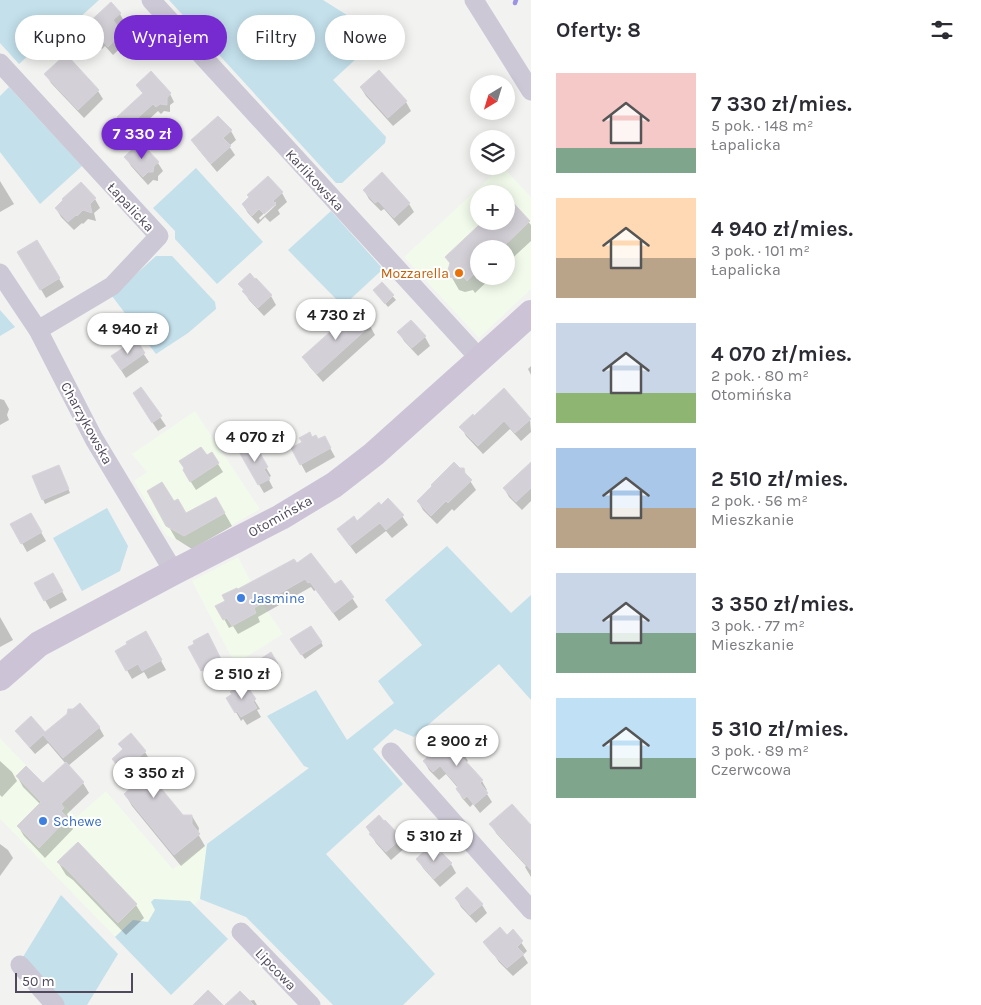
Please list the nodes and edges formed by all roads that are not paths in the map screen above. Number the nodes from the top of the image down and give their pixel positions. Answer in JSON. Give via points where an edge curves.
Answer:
{"nodes":[{"id":1,"x":150,"y":0,"type":"edge"},
{"id":2,"x":474,"y":0,"type":"edge"},
{"id":3,"x":0,"y":63,"type":"edge"},
{"id":4,"x":531,"y":91,"type":"edge"},
{"id":5,"x":0,"y":273,"type":"edge"},
{"id":6,"x":531,"y":313,"type":"edge"},
{"id":7,"x":38,"y":330,"type":"junction"},
{"id":8,"x":480,"y":359,"type":"junction"},
{"id":9,"x":174,"y":572,"type":"junction"},
{"id":10,"x":0,"y":678,"type":"edge"},
{"id":11,"x":391,"y":752,"type":"dead end"},
{"id":12,"x":531,"y":910,"type":"edge"},
{"id":13,"x":241,"y":932,"type":"dead end"},
{"id":14,"x":20,"y":965,"type":"dead end"},
{"id":15,"x":54,"y":1005,"type":"edge"},
{"id":16,"x":312,"y":1005,"type":"edge"}],
"edges":[{"from":1,"to":8,"type":"street","name":"Karlikowska"},
{"from":2,"to":4,"type":"street"},
{"from":3,"to":7,"type":"street","name":"Łapalicka","via":[[159,236],[112,286]]},
{"from":5,"to":7,"type":"street","name":"Charzykowska"},
{"from":6,"to":8,"type":"street","name":"Otomińska"},
{"from":7,"to":9,"type":"street","name":"Charzykowska","via":[[94,439]]},
{"from":8,"to":9,"type":"street","name":"Otomińska","via":[[374,454],[334,485],[282,517]]},
{"from":9,"to":10,"type":"street","name":"Otomińska","via":[[39,644]]},
{"from":11,"to":12,"type":"street"},
{"from":13,"to":16,"type":"street","name":"Lipcowa"},
{"from":14,"to":15,"type":"street"}]}
